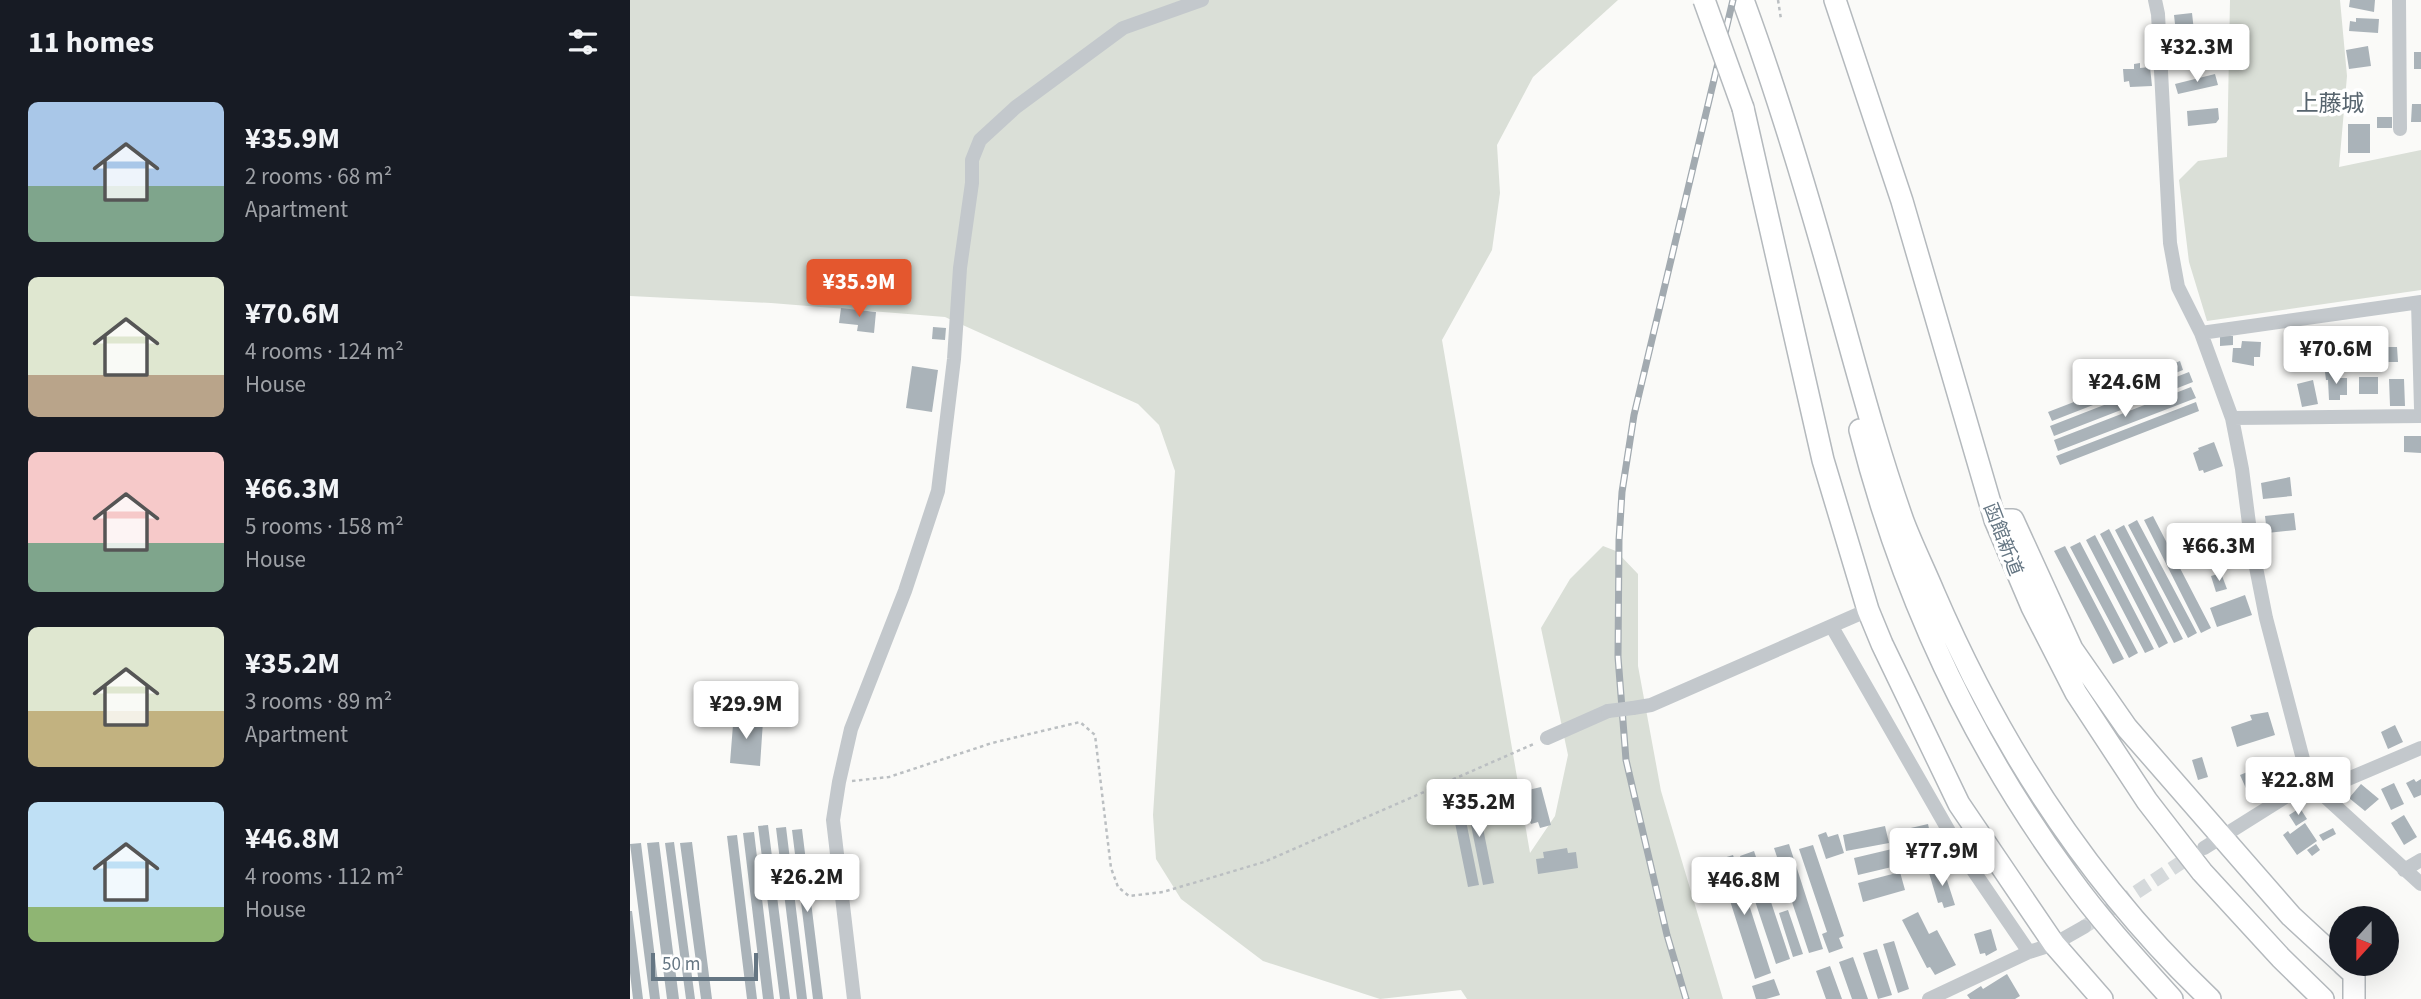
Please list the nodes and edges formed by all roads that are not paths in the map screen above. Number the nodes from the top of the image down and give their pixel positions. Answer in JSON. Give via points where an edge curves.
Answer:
{"nodes":[{"id":1,"x":1164,"y":0,"type":"edge"},
{"id":2,"x":1202,"y":0,"type":"edge"},
{"id":3,"x":1704,"y":0,"type":"edge"},
{"id":4,"x":1743,"y":0,"type":"edge"},
{"id":5,"x":1835,"y":0,"type":"edge"},
{"id":6,"x":2155,"y":0,"type":"edge"},
{"id":7,"x":2399,"y":0,"type":"edge"},
{"id":8,"x":1153,"y":16,"type":"junction"},
{"id":9,"x":1781,"y":109,"type":"junction"},
{"id":10,"x":2400,"y":129,"type":"dead end"},
{"id":11,"x":2420,"y":303,"type":"edge"},
{"id":12,"x":2201,"y":333,"type":"junction"},
{"id":13,"x":2421,"y":408,"type":"edge"},
{"id":14,"x":2421,"y":416,"type":"edge"},
{"id":15,"x":2232,"y":418,"type":"junction"},
{"id":16,"x":1995,"y":520,"type":"junction"},
{"id":17,"x":1868,"y":610,"type":"junction"},
{"id":18,"x":1832,"y":627,"type":"junction"},
{"id":19,"x":1547,"y":738,"type":"road end"},
{"id":20,"x":2421,"y":748,"type":"edge"},
{"id":21,"x":2309,"y":782,"type":"junction"},
{"id":22,"x":2322,"y":795,"type":"junction"},
{"id":23,"x":2213,"y":843,"type":"junction"},
{"id":24,"x":2421,"y":860,"type":"edge"},
{"id":25,"x":2404,"y":870,"type":"junction"},
{"id":26,"x":2421,"y":884,"type":"edge"},
{"id":27,"x":2084,"y":927,"type":"tunnel mouth"},
{"id":28,"x":2054,"y":944,"type":"junction"},
{"id":29,"x":2029,"y":952,"type":"junction"},
{"id":30,"x":2329,"y":952,"type":"edge"},
{"id":31,"x":2354,"y":976,"type":"edge"},
{"id":32,"x":854,"y":999,"type":"edge"},
{"id":33,"x":1929,"y":999,"type":"edge"},
{"id":34,"x":2102,"y":999,"type":"edge"},
{"id":35,"x":2172,"y":999,"type":"edge"},
{"id":36,"x":2210,"y":999,"type":"edge"},
{"id":37,"x":2323,"y":999,"type":"edge"},
{"id":38,"x":2354,"y":999,"type":"edge"}],
"edges":[{"from":1,"to":8,"type":"street"},
{"from":2,"to":8,"type":"street"},
{"from":3,"to":17,"type":"highway","bridge":true,"via":[[1743,108],[1823,460]]},
{"from":4,"to":9,"type":"highway"},
{"from":5,"to":16,"type":"highway","name":"函館新道","via":[[1902,201]]},
{"from":6,"to":12,"type":"street","via":[[2170,243],[2178,287]]},
{"from":7,"to":10,"type":"street"},
{"from":8,"to":32,"type":"street","via":[[1123,27],[1016,107],[980,140],[972,160],[938,491],[851,729],[833,820]]},
{"from":9,"to":35,"type":"highway","via":[[1870,471],[1888,530],[1943,666],[2024,813],[2121,942]]},
{"from":9,"to":36,"type":"highway","via":[[1900,513],[1962,658],[2041,795],[2090,865],[2140,927]]},
{"from":11,"to":12,"type":"street"},
{"from":11,"to":13,"type":"street"},
{"from":12,"to":15,"type":"street"},
{"from":14,"to":15,"type":"street"},
{"from":15,"to":21,"type":"street","via":[[2266,618]]},
{"from":16,"to":23,"type":"highway","via":[[2014,520],[2072,649]]},
{"from":16,"to":37,"type":"highway","name":"函館新道","via":[[2076,693],[2147,801],[2202,872]]},
{"from":17,"to":18,"type":"street"},
{"from":17,"to":28,"type":"highway","via":[[1959,804]]},
{"from":18,"to":19,"type":"street","bridge":true,"via":[[1651,705],[1608,711]]},
{"from":18,"to":29,"type":"street","via":[[1962,854]]},
{"from":20,"to":22,"type":"street","via":[[2336,784]]},
{"from":21,"to":22,"type":"street"},
{"from":21,"to":23,"type":"street"},
{"from":22,"to":25,"type":"street"},
{"from":23,"to":30,"type":"highway"},
{"from":24,"to":25,"type":"street"},
{"from":25,"to":26,"type":"street"},
{"from":27,"to":28,"type":"street"},
{"from":28,"to":29,"type":"street"},
{"from":28,"to":34,"type":"highway"},
{"from":29,"to":33,"type":"street"},
{"from":31,"to":38,"type":"highway"}]}
